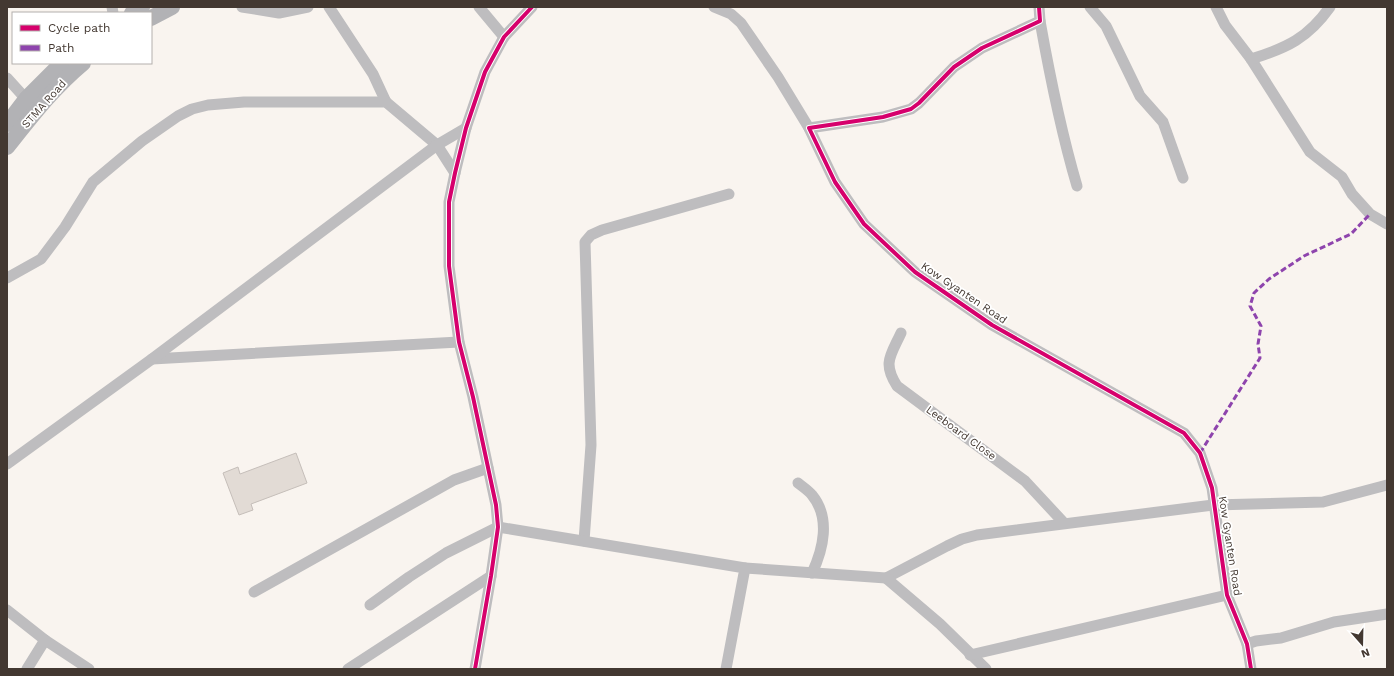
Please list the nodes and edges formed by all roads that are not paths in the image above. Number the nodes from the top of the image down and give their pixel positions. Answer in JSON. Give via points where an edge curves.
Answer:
{"nodes":[{"id":1,"x":172,"y":7,"type":"edge"},
{"id":2,"x":242,"y":7,"type":"edge"},
{"id":3,"x":308,"y":7,"type":"edge"},
{"id":4,"x":329,"y":7,"type":"edge"},
{"id":5,"x":480,"y":7,"type":"edge"},
{"id":6,"x":532,"y":7,"type":"edge"},
{"id":7,"x":714,"y":7,"type":"edge"},
{"id":8,"x":1039,"y":7,"type":"edge"},
{"id":9,"x":1090,"y":7,"type":"edge"},
{"id":10,"x":1216,"y":7,"type":"edge"},
{"id":11,"x":1330,"y":7,"type":"edge"},
{"id":12,"x":152,"y":17,"type":"edge"},
{"id":13,"x":1040,"y":21,"type":"junction"},
{"id":14,"x":504,"y":37,"type":"junction"},
{"id":15,"x":1251,"y":59,"type":"junction"},
{"id":16,"x":61,"y":64,"type":"edge"},
{"id":17,"x":82,"y":64,"type":"edge"},
{"id":18,"x":7,"y":78,"type":"edge"},
{"id":19,"x":26,"y":99,"type":"junction"},
{"id":20,"x":386,"y":102,"type":"junction"},
{"id":21,"x":7,"y":124,"type":"edge"},
{"id":22,"x":466,"y":128,"type":"junction"},
{"id":23,"x":808,"y":128,"type":"junction"},
{"id":24,"x":437,"y":145,"type":"junction"},
{"id":25,"x":7,"y":147,"type":"edge"},
{"id":26,"x":455,"y":173,"type":"junction"},
{"id":27,"x":1183,"y":178,"type":"dead end"},
{"id":28,"x":1077,"y":186,"type":"dead end"},
{"id":29,"x":729,"y":194,"type":"dead end"},
{"id":30,"x":1387,"y":224,"type":"edge"},
{"id":31,"x":7,"y":278,"type":"edge"},
{"id":32,"x":901,"y":332,"type":"dead end"},
{"id":33,"x":459,"y":342,"type":"junction"},
{"id":34,"x":152,"y":358,"type":"junction"},
{"id":35,"x":7,"y":464,"type":"edge"},
{"id":36,"x":488,"y":468,"type":"junction"},
{"id":37,"x":798,"y":483,"type":"dead end"},
{"id":38,"x":1387,"y":485,"type":"edge"},
{"id":39,"x":1213,"y":505,"type":"junction"},
{"id":40,"x":1064,"y":524,"type":"junction"},
{"id":41,"x":498,"y":527,"type":"junction"},
{"id":42,"x":584,"y":541,"type":"junction"},
{"id":43,"x":745,"y":568,"type":"junction"},
{"id":44,"x":812,"y":573,"type":"junction"},
{"id":45,"x":491,"y":576,"type":"junction"},
{"id":46,"x":886,"y":578,"type":"junction"},
{"id":47,"x":254,"y":592,"type":"dead end"},
{"id":48,"x":1227,"y":595,"type":"junction"},
{"id":49,"x":370,"y":605,"type":"dead end"},
{"id":50,"x":7,"y":610,"type":"edge"},
{"id":51,"x":1387,"y":614,"type":"edge"},
{"id":52,"x":45,"y":640,"type":"junction"},
{"id":53,"x":1248,"y":644,"type":"junction"},
{"id":54,"x":970,"y":654,"type":"junction"},
{"id":55,"x":27,"y":669,"type":"edge"},
{"id":56,"x":89,"y":669,"type":"edge"},
{"id":57,"x":348,"y":669,"type":"edge"},
{"id":58,"x":474,"y":669,"type":"edge"},
{"id":59,"x":726,"y":669,"type":"edge"},
{"id":60,"x":986,"y":669,"type":"edge"},
{"id":61,"x":1251,"y":669,"type":"edge"}],
"edges":[{"from":1,"to":12,"type":"main road"},
{"from":2,"to":3,"type":"street","via":[[279,13]]},
{"from":4,"to":20,"type":"street","via":[[373,74]]},
{"from":5,"to":14,"type":"street"},
{"from":6,"to":14,"type":"street"},
{"from":7,"to":23,"type":"street","name":"Kow Gyanten Road","via":[[731,14],[741,23]]},
{"from":8,"to":13,"type":"street"},
{"from":9,"to":27,"type":"street","via":[[1106,26],[1140,96],[1163,122]]},
{"from":10,"to":15,"type":"street","via":[[1225,25]]},
{"from":11,"to":15,"type":"street","via":[[1306,34],[1286,47]]},
{"from":13,"to":23,"type":"street","via":[[982,48],[954,67],[911,109],[883,117]]},
{"from":13,"to":28,"type":"street","via":[[1056,105]]},
{"from":14,"to":22,"type":"street","via":[[485,72]]},
{"from":15,"to":30,"type":"street","via":[[1310,152],[1342,178],[1370,214]]},
{"from":16,"to":19,"type":"main road","name":"STMA Road"},
{"from":17,"to":25,"type":"main road","name":"STMA Road","via":[[37,108]]},
{"from":18,"to":19,"type":"street"},
{"from":19,"to":21,"type":"main road","name":"STMA Road"},
{"from":20,"to":24,"type":"street"},
{"from":20,"to":31,"type":"street","via":[[244,102],[192,109],[142,141],[93,182],[41,259]]},
{"from":22,"to":24,"type":"street"},
{"from":22,"to":26,"type":"street"},
{"from":23,"to":39,"type":"street","name":"Kow Gyanten Road","via":[[835,182],[864,224],[915,272],[992,325],[1184,433],[1200,453],[1212,488]]},
{"from":24,"to":26,"type":"street"},
{"from":24,"to":34,"type":"street"},
{"from":26,"to":33,"type":"street","via":[[450,202],[449,266]]},
{"from":29,"to":42,"type":"street","via":[[602,230],[591,235],[586,242],[591,445]]},
{"from":32,"to":40,"type":"street","name":"Leeboard Close","via":[[888,362],[890,376],[897,386],[1025,481]]},
{"from":33,"to":34,"type":"street"},
{"from":33,"to":36,"type":"street"},
{"from":34,"to":35,"type":"street"},
{"from":36,"to":41,"type":"street"},
{"from":36,"to":47,"type":"street","via":[[454,480]]},
{"from":37,"to":44,"type":"street","via":[[812,495],[820,509],[823,523],[819,558]]},
{"from":38,"to":39,"type":"street","via":[[1323,502]]},
{"from":39,"to":40,"type":"street"},
{"from":39,"to":48,"type":"street","name":"Kow Gyanten Road"},
{"from":40,"to":46,"type":"street","via":[[962,539]]},
{"from":41,"to":42,"type":"street"},
{"from":41,"to":45,"type":"street"},
{"from":41,"to":49,"type":"street","via":[[446,553]]},
{"from":42,"to":43,"type":"street"},
{"from":43,"to":44,"type":"street"},
{"from":43,"to":59,"type":"street"},
{"from":44,"to":46,"type":"street"},
{"from":45,"to":57,"type":"street"},
{"from":45,"to":58,"type":"street"},
{"from":46,"to":54,"type":"street","via":[[940,624]]},
{"from":48,"to":53,"type":"street","name":"Kow Gyanten Road"},
{"from":48,"to":54,"type":"street"},
{"from":50,"to":52,"type":"street"},
{"from":51,"to":53,"type":"street","via":[[1334,622],[1281,638]]},
{"from":52,"to":55,"type":"street"},
{"from":52,"to":56,"type":"street"},
{"from":53,"to":61,"type":"street","name":"Kow Gyanten Road"},
{"from":54,"to":60,"type":"street"}]}
